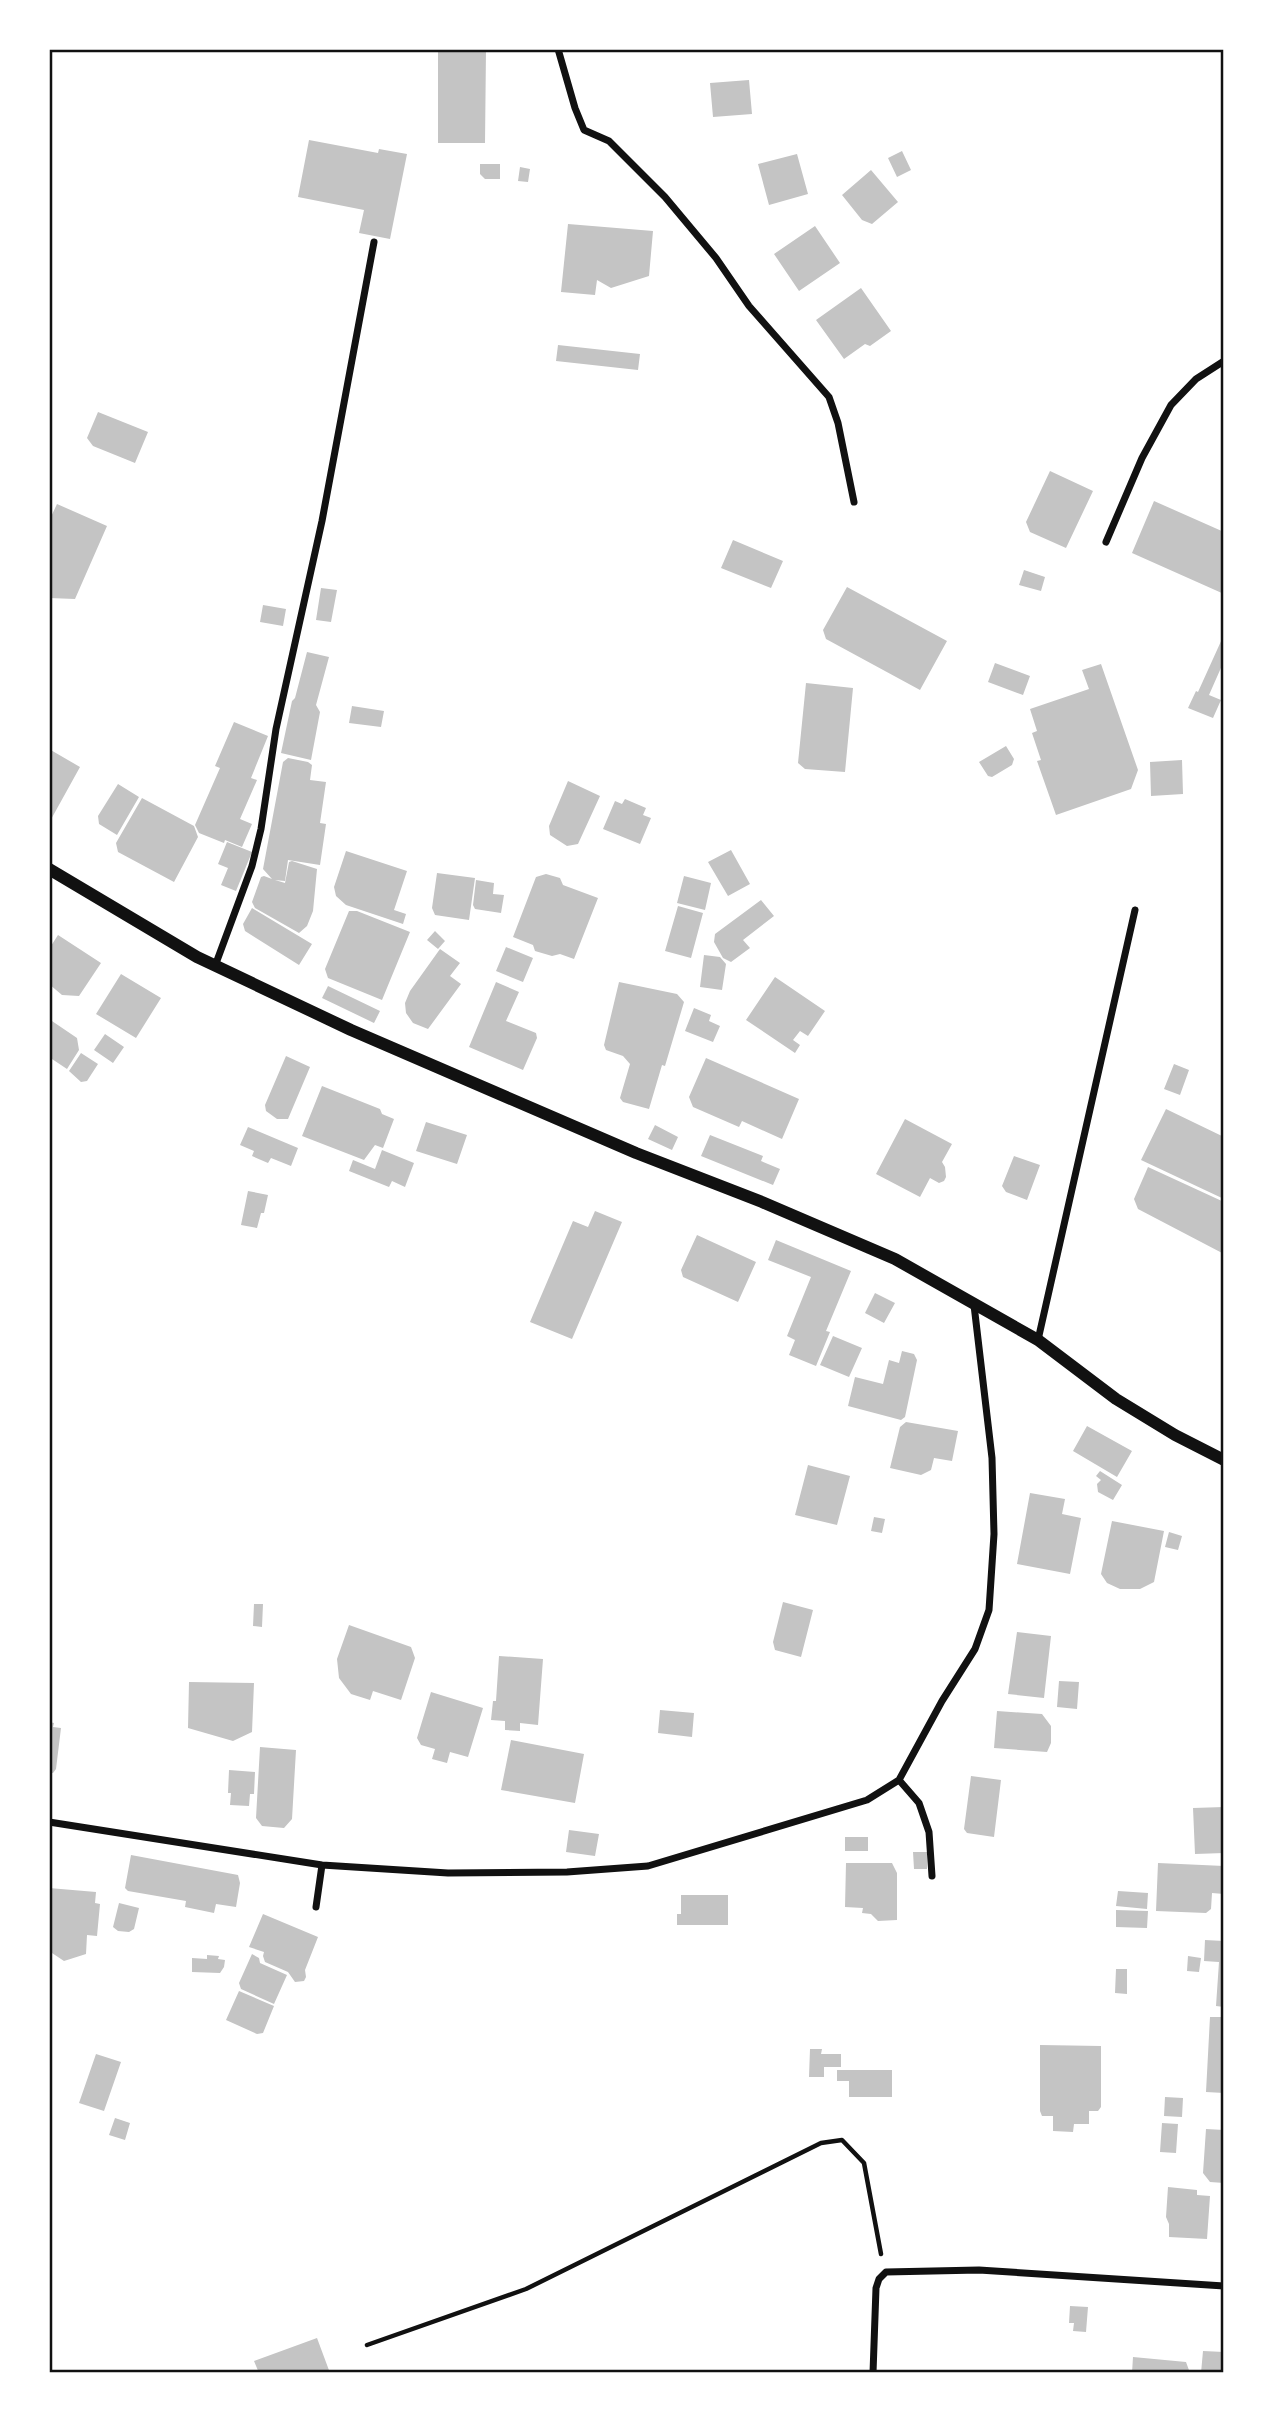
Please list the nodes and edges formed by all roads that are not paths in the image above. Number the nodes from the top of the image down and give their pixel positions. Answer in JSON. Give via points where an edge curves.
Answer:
{"nodes":[{"id":1,"x":558,"y":49,"type":"edge"},
{"id":2,"x":374,"y":242,"type":"dead end"},
{"id":3,"x":1224,"y":361,"type":"edge"},
{"id":4,"x":854,"y":502,"type":"dead end"},
{"id":5,"x":1106,"y":541,"type":"dead end"},
{"id":6,"x":49,"y":869,"type":"edge"},
{"id":7,"x":1135,"y":910,"type":"dead end"},
{"id":8,"x":215,"y":966,"type":"junction"},
{"id":9,"x":974,"y":1305,"type":"junction"},
{"id":10,"x":1038,"y":1340,"type":"junction"},
{"id":11,"x":1224,"y":1460,"type":"edge"},
{"id":12,"x":898,"y":1780,"type":"junction"},
{"id":13,"x":49,"y":1822,"type":"edge"},
{"id":14,"x":322,"y":1865,"type":"junction"},
{"id":15,"x":932,"y":1876,"type":"dead end"},
{"id":16,"x":316,"y":1907,"type":"dead end"},
{"id":17,"x":1224,"y":2286,"type":"edge"},
{"id":18,"x":873,"y":2373,"type":"edge"}],
"edges":[{"from":1,"to":4,"type":"street","via":[[584,130],[610,141],[665,197],[749,306],[829,397]]},
{"from":2,"to":8,"type":"street","via":[[322,521],[276,729],[261,829],[249,876]]},
{"from":3,"to":5,"type":"street","via":[[1171,405]]},
{"from":6,"to":8,"type":"street"},
{"from":7,"to":10,"type":"street"},
{"from":8,"to":9,"type":"street","via":[[636,1153],[895,1259]]},
{"from":9,"to":10,"type":"street"},
{"from":9,"to":12,"type":"street","via":[[992,1458],[989,1610],[975,1649]]},
{"from":10,"to":11,"type":"street","via":[[1116,1399]]},
{"from":12,"to":14,"type":"street","via":[[867,1800],[648,1866],[447,1873]]},
{"from":12,"to":15,"type":"street","via":[[919,1803],[929,1832]]},
{"from":13,"to":14,"type":"street"},
{"from":14,"to":16,"type":"street"},
{"from":17,"to":18,"type":"street","via":[[979,2270],[886,2272],[876,2288]]}]}
